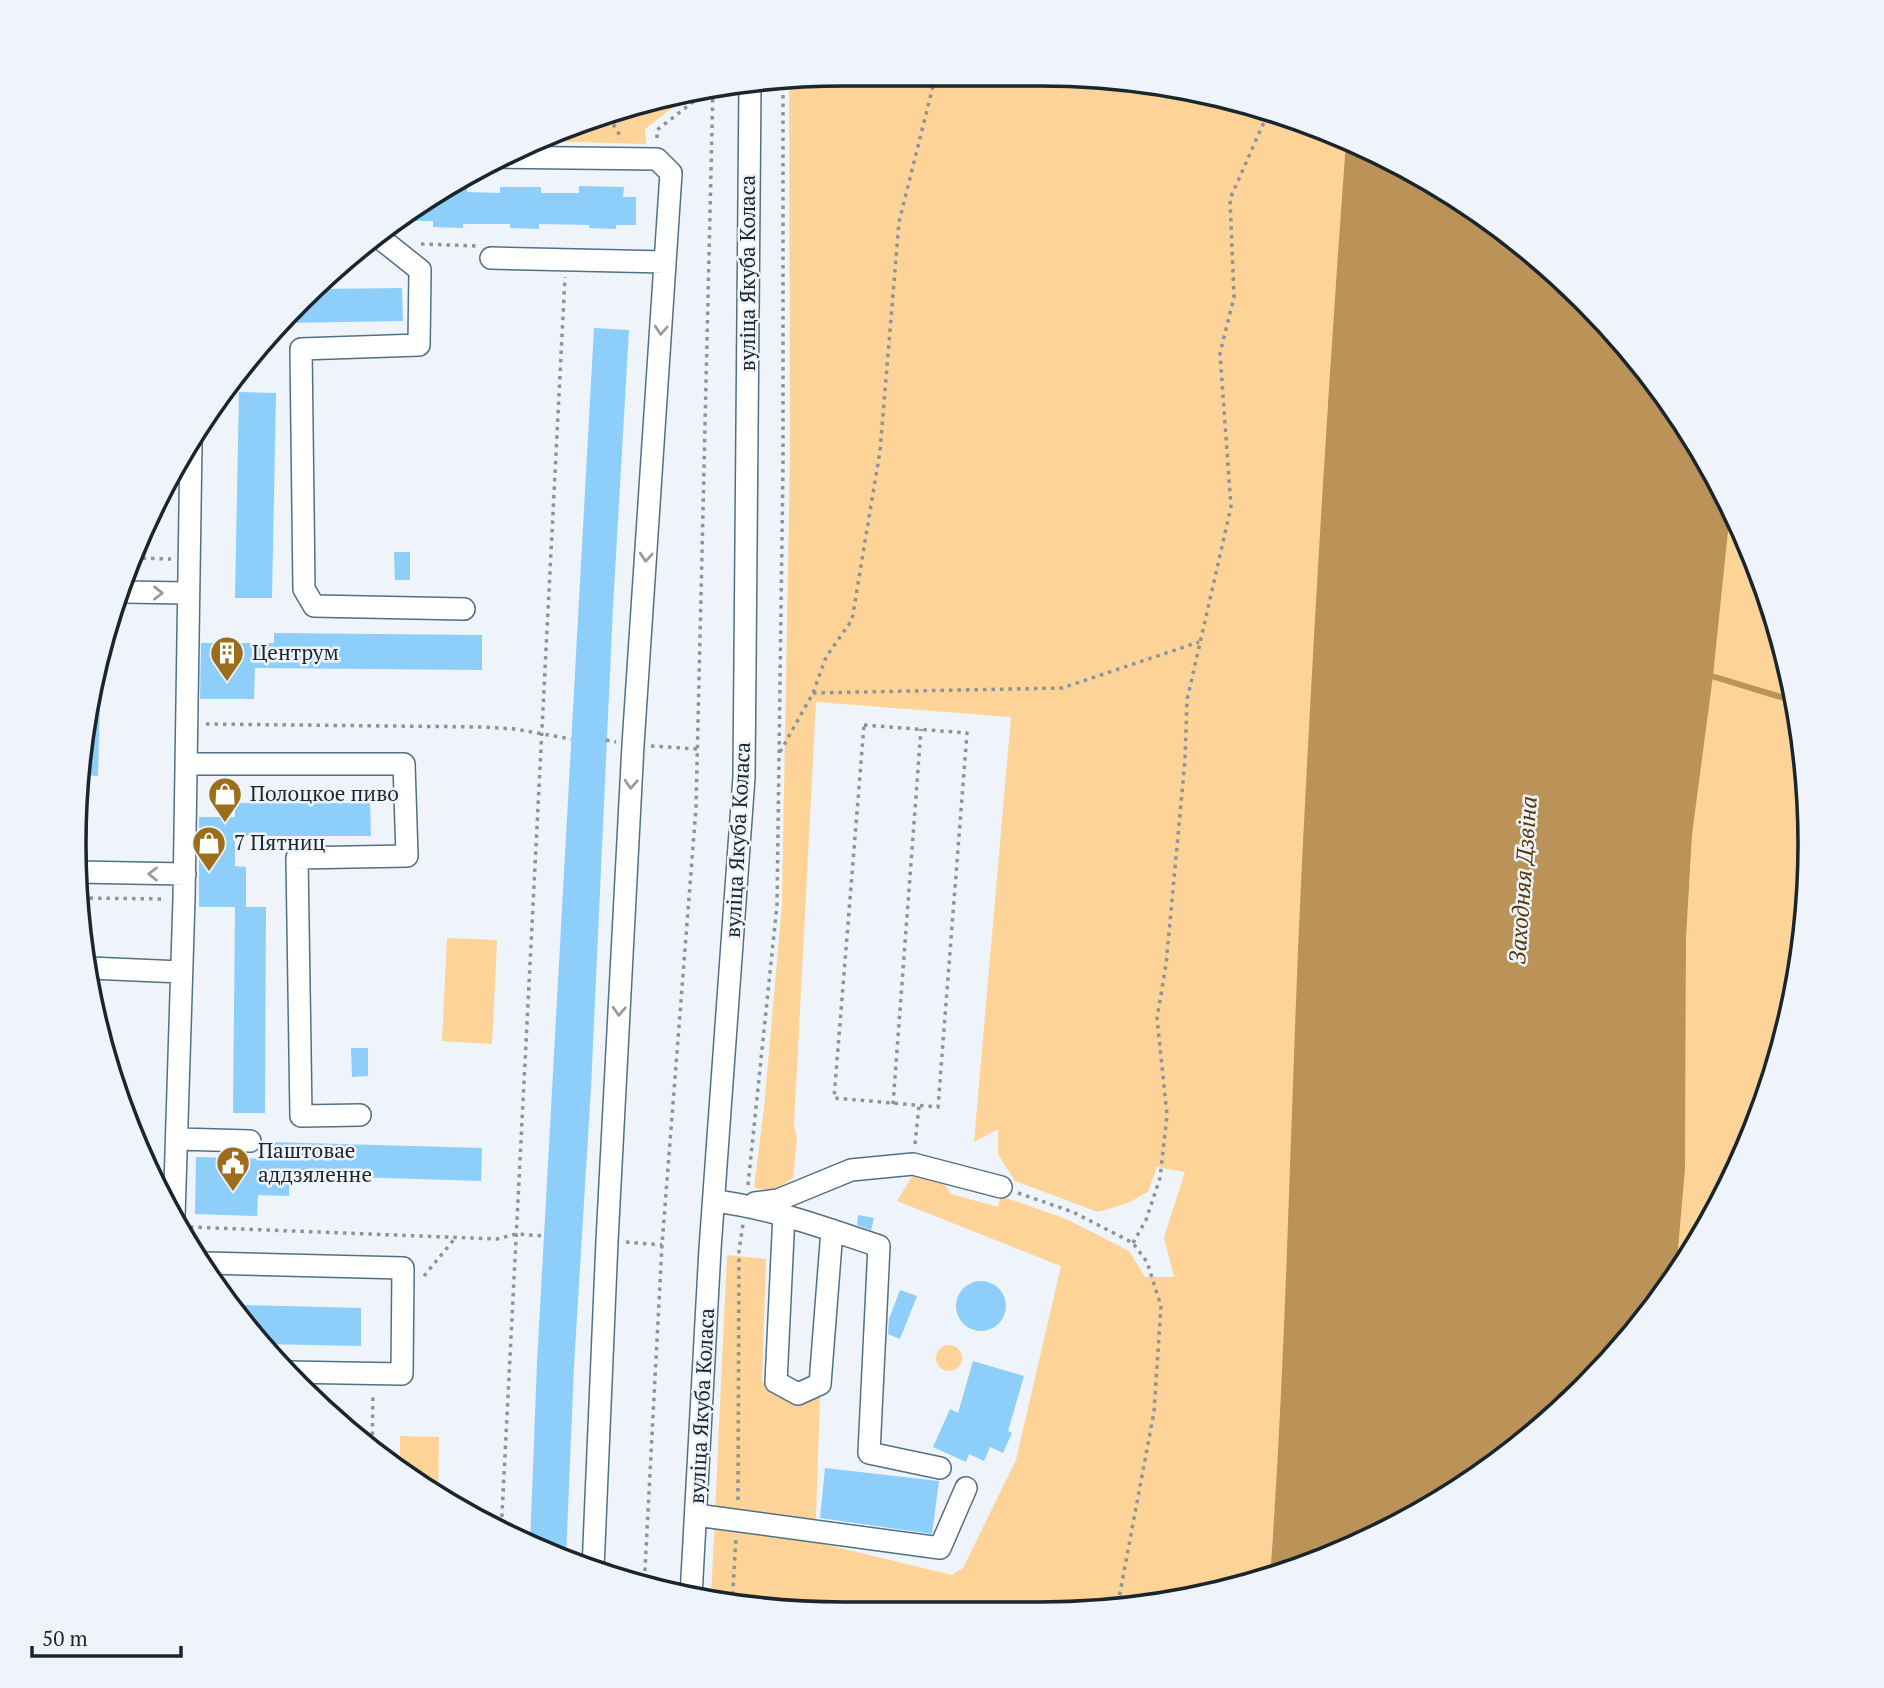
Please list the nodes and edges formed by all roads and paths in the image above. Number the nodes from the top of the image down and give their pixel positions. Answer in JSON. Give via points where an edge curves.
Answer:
{"nodes":[{"id":1,"x":933,"y":86,"type":"edge"},
{"id":2,"x":783,"y":88,"type":"edge"},
{"id":3,"x":750,"y":91,"type":"edge"},
{"id":4,"x":713,"y":97,"type":"edge"},
{"id":5,"x":696,"y":100,"type":"edge"},
{"id":6,"x":1264,"y":120,"type":"edge"},
{"id":7,"x":657,"y":130,"type":"dead end"},
{"id":8,"x":531,"y":154,"type":"edge"},
{"id":9,"x":383,"y":241,"type":"edge"},
{"id":10,"x":491,"y":258,"type":"dead end"},
{"id":11,"x":566,"y":260,"type":"junction"},
{"id":12,"x":665,"y":262,"type":"junction"},
{"id":13,"x":191,"y":459,"type":"edge"},
{"id":14,"x":141,"y":558,"type":"edge"},
{"id":15,"x":189,"y":559,"type":"junction"},
{"id":16,"x":129,"y":592,"type":"edge"},
{"id":17,"x":188,"y":593,"type":"junction"},
{"id":18,"x":464,"y":609,"type":"dead end"},
{"id":19,"x":1199,"y":642,"type":"junction"},
{"id":20,"x":813,"y":694,"type":"junction"},
{"id":21,"x":187,"y":724,"type":"junction"},
{"id":22,"x":921,"y":729,"type":"junction"},
{"id":23,"x":541,"y":734,"type":"junction"},
{"id":24,"x":571,"y":739,"type":"dead end"},
{"id":25,"x":645,"y":746,"type":"dead end"},
{"id":26,"x":698,"y":748,"type":"junction"},
{"id":27,"x":779,"y":754,"type":"junction"},
{"id":28,"x":186,"y":764,"type":"junction"},
{"id":29,"x":87,"y":872,"type":"edge"},
{"id":30,"x":185,"y":874,"type":"junction"},
{"id":31,"x":87,"y":898,"type":"edge"},
{"id":32,"x":184,"y":900,"type":"junction"},
{"id":33,"x":96,"y":968,"type":"edge"},
{"id":34,"x":181,"y":972,"type":"junction"},
{"id":35,"x":893,"y":1104,"type":"junction"},
{"id":36,"x":919,"y":1105,"type":"junction"},
{"id":37,"x":360,"y":1115,"type":"dead end"},
{"id":38,"x":178,"y":1139,"type":"junction"},
{"id":39,"x":250,"y":1141,"type":"dead end"},
{"id":40,"x":913,"y":1164,"type":"junction"},
{"id":41,"x":1001,"y":1186,"type":"joint"},
{"id":42,"x":175,"y":1200,"type":"edge"},
{"id":43,"x":715,"y":1201,"type":"junction"},
{"id":44,"x":746,"y":1205,"type":"junction"},
{"id":45,"x":784,"y":1214,"type":"junction"},
{"id":46,"x":190,"y":1227,"type":"edge"},
{"id":47,"x":832,"y":1230,"type":"junction"},
{"id":48,"x":516,"y":1234,"type":"junction"},
{"id":49,"x":545,"y":1236,"type":"dead end"},
{"id":50,"x":456,"y":1237,"type":"junction"},
{"id":51,"x":607,"y":1241,"type":"junction"},
{"id":52,"x":1133,"y":1243,"type":"junction"},
{"id":53,"x":662,"y":1245,"type":"junction"},
{"id":54,"x":213,"y":1263,"type":"edge"},
{"id":55,"x":403,"y":1301,"type":"junction"},
{"id":56,"x":301,"y":1372,"type":"edge"},
{"id":57,"x":373,"y":1373,"type":"junction"},
{"id":58,"x":372,"y":1438,"type":"edge"},
{"id":59,"x":940,"y":1468,"type":"dead end"},
{"id":60,"x":966,"y":1488,"type":"dead end"},
{"id":61,"x":696,"y":1515,"type":"junction"},
{"id":62,"x":502,"y":1520,"type":"edge"},
{"id":63,"x":738,"y":1520,"type":"junction"},
{"id":64,"x":593,"y":1560,"type":"edge"},
{"id":65,"x":645,"y":1575,"type":"edge"},
{"id":66,"x":692,"y":1587,"type":"edge"},
{"id":67,"x":733,"y":1594,"type":"edge"},
{"id":68,"x":1118,"y":1598,"type":"edge"}],
"edges":[{"from":1,"to":20,"type":"path","via":[[899,222],[880,451],[852,620],[826,657]]},
{"from":2,"to":27,"type":"path"},
{"from":3,"to":43,"type":"street","name":"вуліца Якуба Коласа","via":[[744,778]]},
{"from":4,"to":26,"type":"path"},
{"from":5,"to":7,"type":"path"},
{"from":6,"to":19,"type":"path","via":[[1230,200],[1234,297],[1220,353],[1231,507]]},
{"from":8,"to":12,"type":"street","via":[[657,159],[671,173]]},
{"from":9,"to":18,"type":"street","via":[[420,270],[419,345],[301,349],[304,589],[314,606]]},
{"from":10,"to":11,"type":"street"},
{"from":11,"to":12,"type":"street"},
{"from":11,"to":23,"type":"path"},
{"from":12,"to":51,"type":"street","one_way":true},
{"from":13,"to":15,"type":"street"},
{"from":14,"to":15,"type":"path"},
{"from":15,"to":17,"type":"street"},
{"from":16,"to":17,"type":"street","one_way":true},
{"from":17,"to":21,"type":"street"},
{"from":19,"to":20,"type":"path","via":[[1062,688]]},
{"from":19,"to":52,"type":"path","via":[[1186,700],[1185,760],[1157,1017],[1167,1115],[1165,1140],[1160,1178]]},
{"from":20,"to":27,"type":"path"},
{"from":21,"to":23,"type":"path","via":[[483,727]]},
{"from":21,"to":28,"type":"street"},
{"from":22,"to":35,"type":"path"},
{"from":22,"to":35,"type":"path","via":[[863,725],[834,1097]]},
{"from":22,"to":36,"type":"path","via":[[967,733],[938,1107]]},
{"from":23,"to":24,"type":"path"},
{"from":23,"to":48,"type":"path"},
{"from":25,"to":26,"type":"path"},
{"from":26,"to":53,"type":"path"},
{"from":27,"to":44,"type":"path","via":[[777,905]]},
{"from":28,"to":30,"type":"street"},
{"from":28,"to":37,"type":"street","via":[[404,764],[407,856],[297,858],[301,1116]]},
{"from":30,"to":29,"type":"street","one_way":true},
{"from":30,"to":32,"type":"street"},
{"from":31,"to":32,"type":"path"},
{"from":32,"to":34,"type":"street"},
{"from":33,"to":34,"type":"street"},
{"from":34,"to":38,"type":"street"},
{"from":35,"to":36,"type":"path"},
{"from":36,"to":40,"type":"path"},
{"from":38,"to":39,"type":"street"},
{"from":38,"to":42,"type":"street"},
{"from":40,"to":41,"type":"street"},
{"from":40,"to":44,"type":"street","via":[[851,1170],[778,1200]]},
{"from":41,"to":52,"type":"path","via":[[1073,1212]]},
{"from":43,"to":44,"type":"street"},
{"from":43,"to":61,"type":"street","name":"вуліца Якуба Коласа"},
{"from":44,"to":45,"type":"street"},
{"from":44,"to":63,"type":"path","via":[[739,1251]]},
{"from":45,"to":47,"type":"street"},
{"from":45,"to":47,"type":"street","via":[[776,1382],[798,1394],[820,1384]]},
{"from":46,"to":50,"type":"path"},
{"from":47,"to":59,"type":"street","via":[[879,1246],[869,1453]]},
{"from":48,"to":49,"type":"path"},
{"from":48,"to":50,"type":"path","via":[[497,1239]]},
{"from":48,"to":62,"type":"path"},
{"from":50,"to":55,"type":"path"},
{"from":51,"to":53,"type":"path"},
{"from":51,"to":64,"type":"street"},
{"from":52,"to":68,"type":"path","via":[[1147,1262],[1161,1306],[1154,1412]]},
{"from":53,"to":65,"type":"path"},
{"from":54,"to":55,"type":"street","via":[[403,1268]]},
{"from":55,"to":57,"type":"street","via":[[402,1374]]},
{"from":56,"to":57,"type":"street"},
{"from":57,"to":58,"type":"path"},
{"from":60,"to":63,"type":"street","via":[[940,1548]]},
{"from":61,"to":63,"type":"street"},
{"from":61,"to":66,"type":"street","name":"вуліца Якуба Коласа"},
{"from":63,"to":67,"type":"path"}]}
